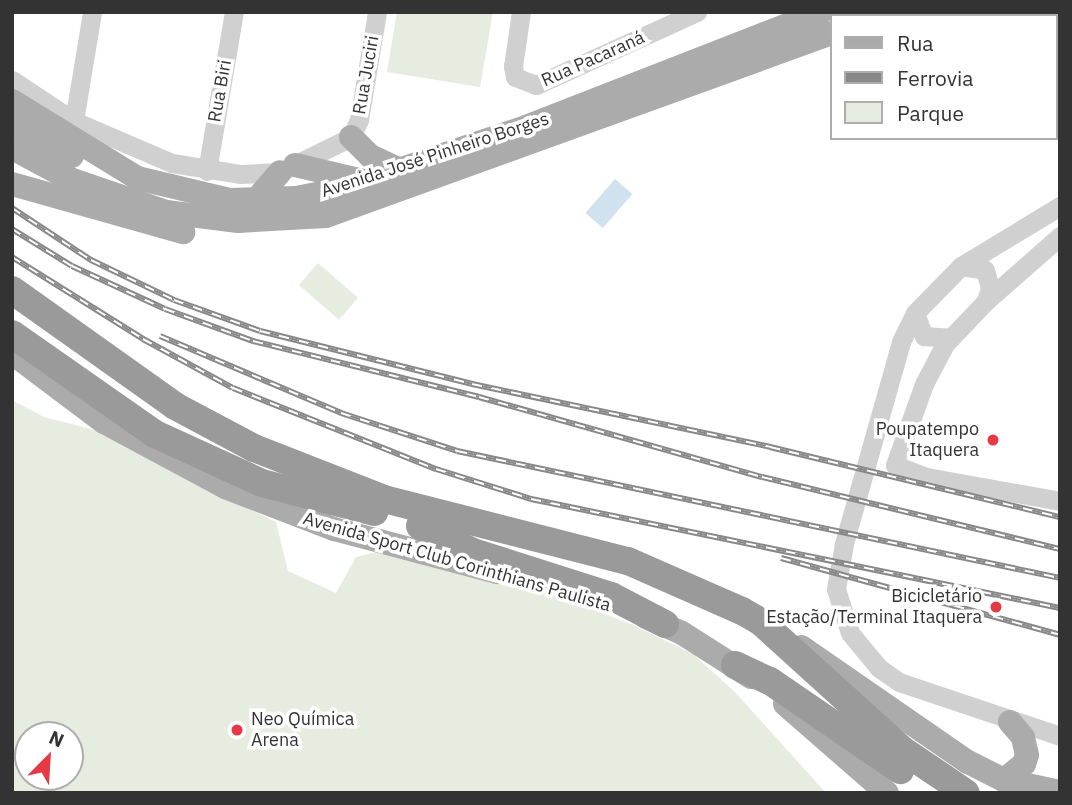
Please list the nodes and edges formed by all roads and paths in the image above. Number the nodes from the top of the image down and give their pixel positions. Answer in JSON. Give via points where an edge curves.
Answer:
{"nodes":[{"id":1,"x":92,"y":12,"type":"edge"},
{"id":2,"x":234,"y":12,"type":"edge"},
{"id":3,"x":377,"y":12,"type":"edge"},
{"id":4,"x":521,"y":12,"type":"edge"},
{"id":5,"x":697,"y":12,"type":"edge"},
{"id":6,"x":821,"y":12,"type":"edge"},
{"id":7,"x":665,"y":19,"type":"edge"},
{"id":8,"x":830,"y":34,"type":"edge"},
{"id":9,"x":12,"y":80,"type":"edge"},
{"id":10,"x":12,"y":101,"type":"edge"},
{"id":11,"x":74,"y":121,"type":"junction"},
{"id":12,"x":12,"y":128,"type":"edge"},
{"id":13,"x":352,"y":137,"type":"junction"},
{"id":14,"x":12,"y":148,"type":"edge"},
{"id":15,"x":103,"y":161,"type":"junction"},
{"id":16,"x":287,"y":168,"type":"junction"},
{"id":17,"x":400,"y":170,"type":"junction"},
{"id":18,"x":207,"y":171,"type":"junction"},
{"id":19,"x":365,"y":181,"type":"junction"},
{"id":20,"x":12,"y":184,"type":"edge"},
{"id":21,"x":254,"y":201,"type":"junction"},
{"id":22,"x":1060,"y":206,"type":"edge"},
{"id":23,"x":326,"y":216,"type":"junction"},
{"id":24,"x":1060,"y":236,"type":"edge"},
{"id":25,"x":961,"y":265,"type":"junction"},
{"id":26,"x":12,"y":290,"type":"edge"},
{"id":27,"x":986,"y":301,"type":"junction"},
{"id":28,"x":12,"y":311,"type":"edge"},
{"id":29,"x":915,"y":313,"type":"junction"},
{"id":30,"x":12,"y":334,"type":"edge"},
{"id":31,"x":950,"y":338,"type":"junction"},
{"id":32,"x":12,"y":353,"type":"edge"},
{"id":33,"x":1060,"y":501,"type":"edge"},
{"id":34,"x":374,"y":512,"type":"junction"},
{"id":35,"x":420,"y":526,"type":"junction"},
{"id":36,"x":761,"y":622,"type":"junction"},
{"id":37,"x":664,"y":624,"type":"junction"},
{"id":38,"x":734,"y":665,"type":"joint"},
{"id":39,"x":1010,"y":722,"type":"junction"},
{"id":40,"x":1060,"y":736,"type":"edge"},
{"id":41,"x":1004,"y":780,"type":"junction"},
{"id":42,"x":893,"y":781,"type":"edge"},
{"id":43,"x":1058,"y":792,"type":"edge"},
{"id":44,"x":933,"y":793,"type":"edge"},
{"id":45,"x":966,"y":793,"type":"edge"}],
"edges":[{"from":1,"to":11,"type":"street"},
{"from":2,"to":18,"type":"street","name":"Rua Biri"},
{"from":3,"to":13,"type":"street","name":"Rua Juciri","via":[[359,120]]},
{"from":4,"to":7,"type":"street","name":"Rua Pacaraná","via":[[513,66],[515,77],[527,85],[536,85]]},
{"from":5,"to":7,"type":"street","name":"Rua Pacaraná"},
{"from":6,"to":17,"type":"main road","name":"Avenida José Pinheiro Borges","via":[[526,127]]},
{"from":8,"to":23,"type":"main road","name":"Avenida José Pinheiro Borges"},
{"from":9,"to":11,"type":"street"},
{"from":10,"to":15,"type":"main road","name":"Avenida José Pinheiro Borges"},
{"from":11,"to":18,"type":"street","via":[[141,152]]},
{"from":12,"to":15,"type":"main road","via":[[89,161]]},
{"from":13,"to":16,"type":"street"},
{"from":13,"to":17,"type":"main road","via":[[370,156]]},
{"from":14,"to":23,"type":"main road","name":"Avenida José Pinheiro Borges","via":[[70,179],[166,212],[238,221]]},
{"from":15,"to":21,"type":"main road","name":"Avenida José Pinheiro Borges","via":[[171,188]]},
{"from":16,"to":18,"type":"street"},
{"from":16,"to":19,"type":"main road"},
{"from":16,"to":21,"type":"main road"},
{"from":17,"to":19,"type":"main road","name":"Avenida José Pinheiro Borges"},
{"from":19,"to":21,"type":"main road","name":"Avenida José Pinheiro Borges","via":[[296,198]]},
{"from":20,"to":23,"type":"main road","via":[[163,228],[243,237],[295,231]]},
{"from":22,"to":25,"type":"street"},
{"from":24,"to":27,"type":"street"},
{"from":25,"to":27,"type":"street","via":[[985,270],[990,288]]},
{"from":25,"to":29,"type":"street"},
{"from":26,"to":36,"type":"highway","via":[[175,406],[254,449],[384,499],[628,561]]},
{"from":27,"to":31,"type":"street"},
{"from":28,"to":34,"type":"highway","name":"Avenida Sport Club Corinthians Paulista","via":[[176,424],[247,462]]},
{"from":29,"to":31,"type":"street","via":[[924,336]]},
{"from":29,"to":39,"type":"street","via":[[901,342],[844,544],[837,600],[850,633],[879,668],[916,689]]},
{"from":30,"to":34,"type":"highway","via":[[128,417],[262,483]]},
{"from":31,"to":33,"type":"street","via":[[924,384],[895,465],[927,477]]},
{"from":32,"to":37,"type":"main road","name":"Avenida Sport Club Corinthians Paulista","via":[[104,422],[225,487],[334,529],[542,584]]},
{"from":34,"to":35,"type":"highway","name":"Avenida Sport Club Corinthians Paulista"},
{"from":35,"to":37,"type":"highway","via":[[473,552],[611,596]]},
{"from":35,"to":42,"type":"highway","name":"Avenida Sport Club Corinthians Paulista","via":[[629,575],[685,598],[770,652]]},
{"from":36,"to":41,"type":"main road","via":[[946,748]]},
{"from":36,"to":45,"type":"highway","via":[[901,750]]},
{"from":37,"to":38,"type":"main road","name":"Avenida Sport Club Corinthians Paulista"},
{"from":38,"to":42,"type":"highway","via":[[770,681]]},
{"from":39,"to":40,"type":"street"},
{"from":39,"to":41,"type":"main road","via":[[1023,737],[1027,755],[1024,764]]},
{"from":41,"to":43,"type":"main road"},
{"from":42,"to":44,"type":"highway","name":"Avenida Sport Club Corinthians Paulista"}]}
